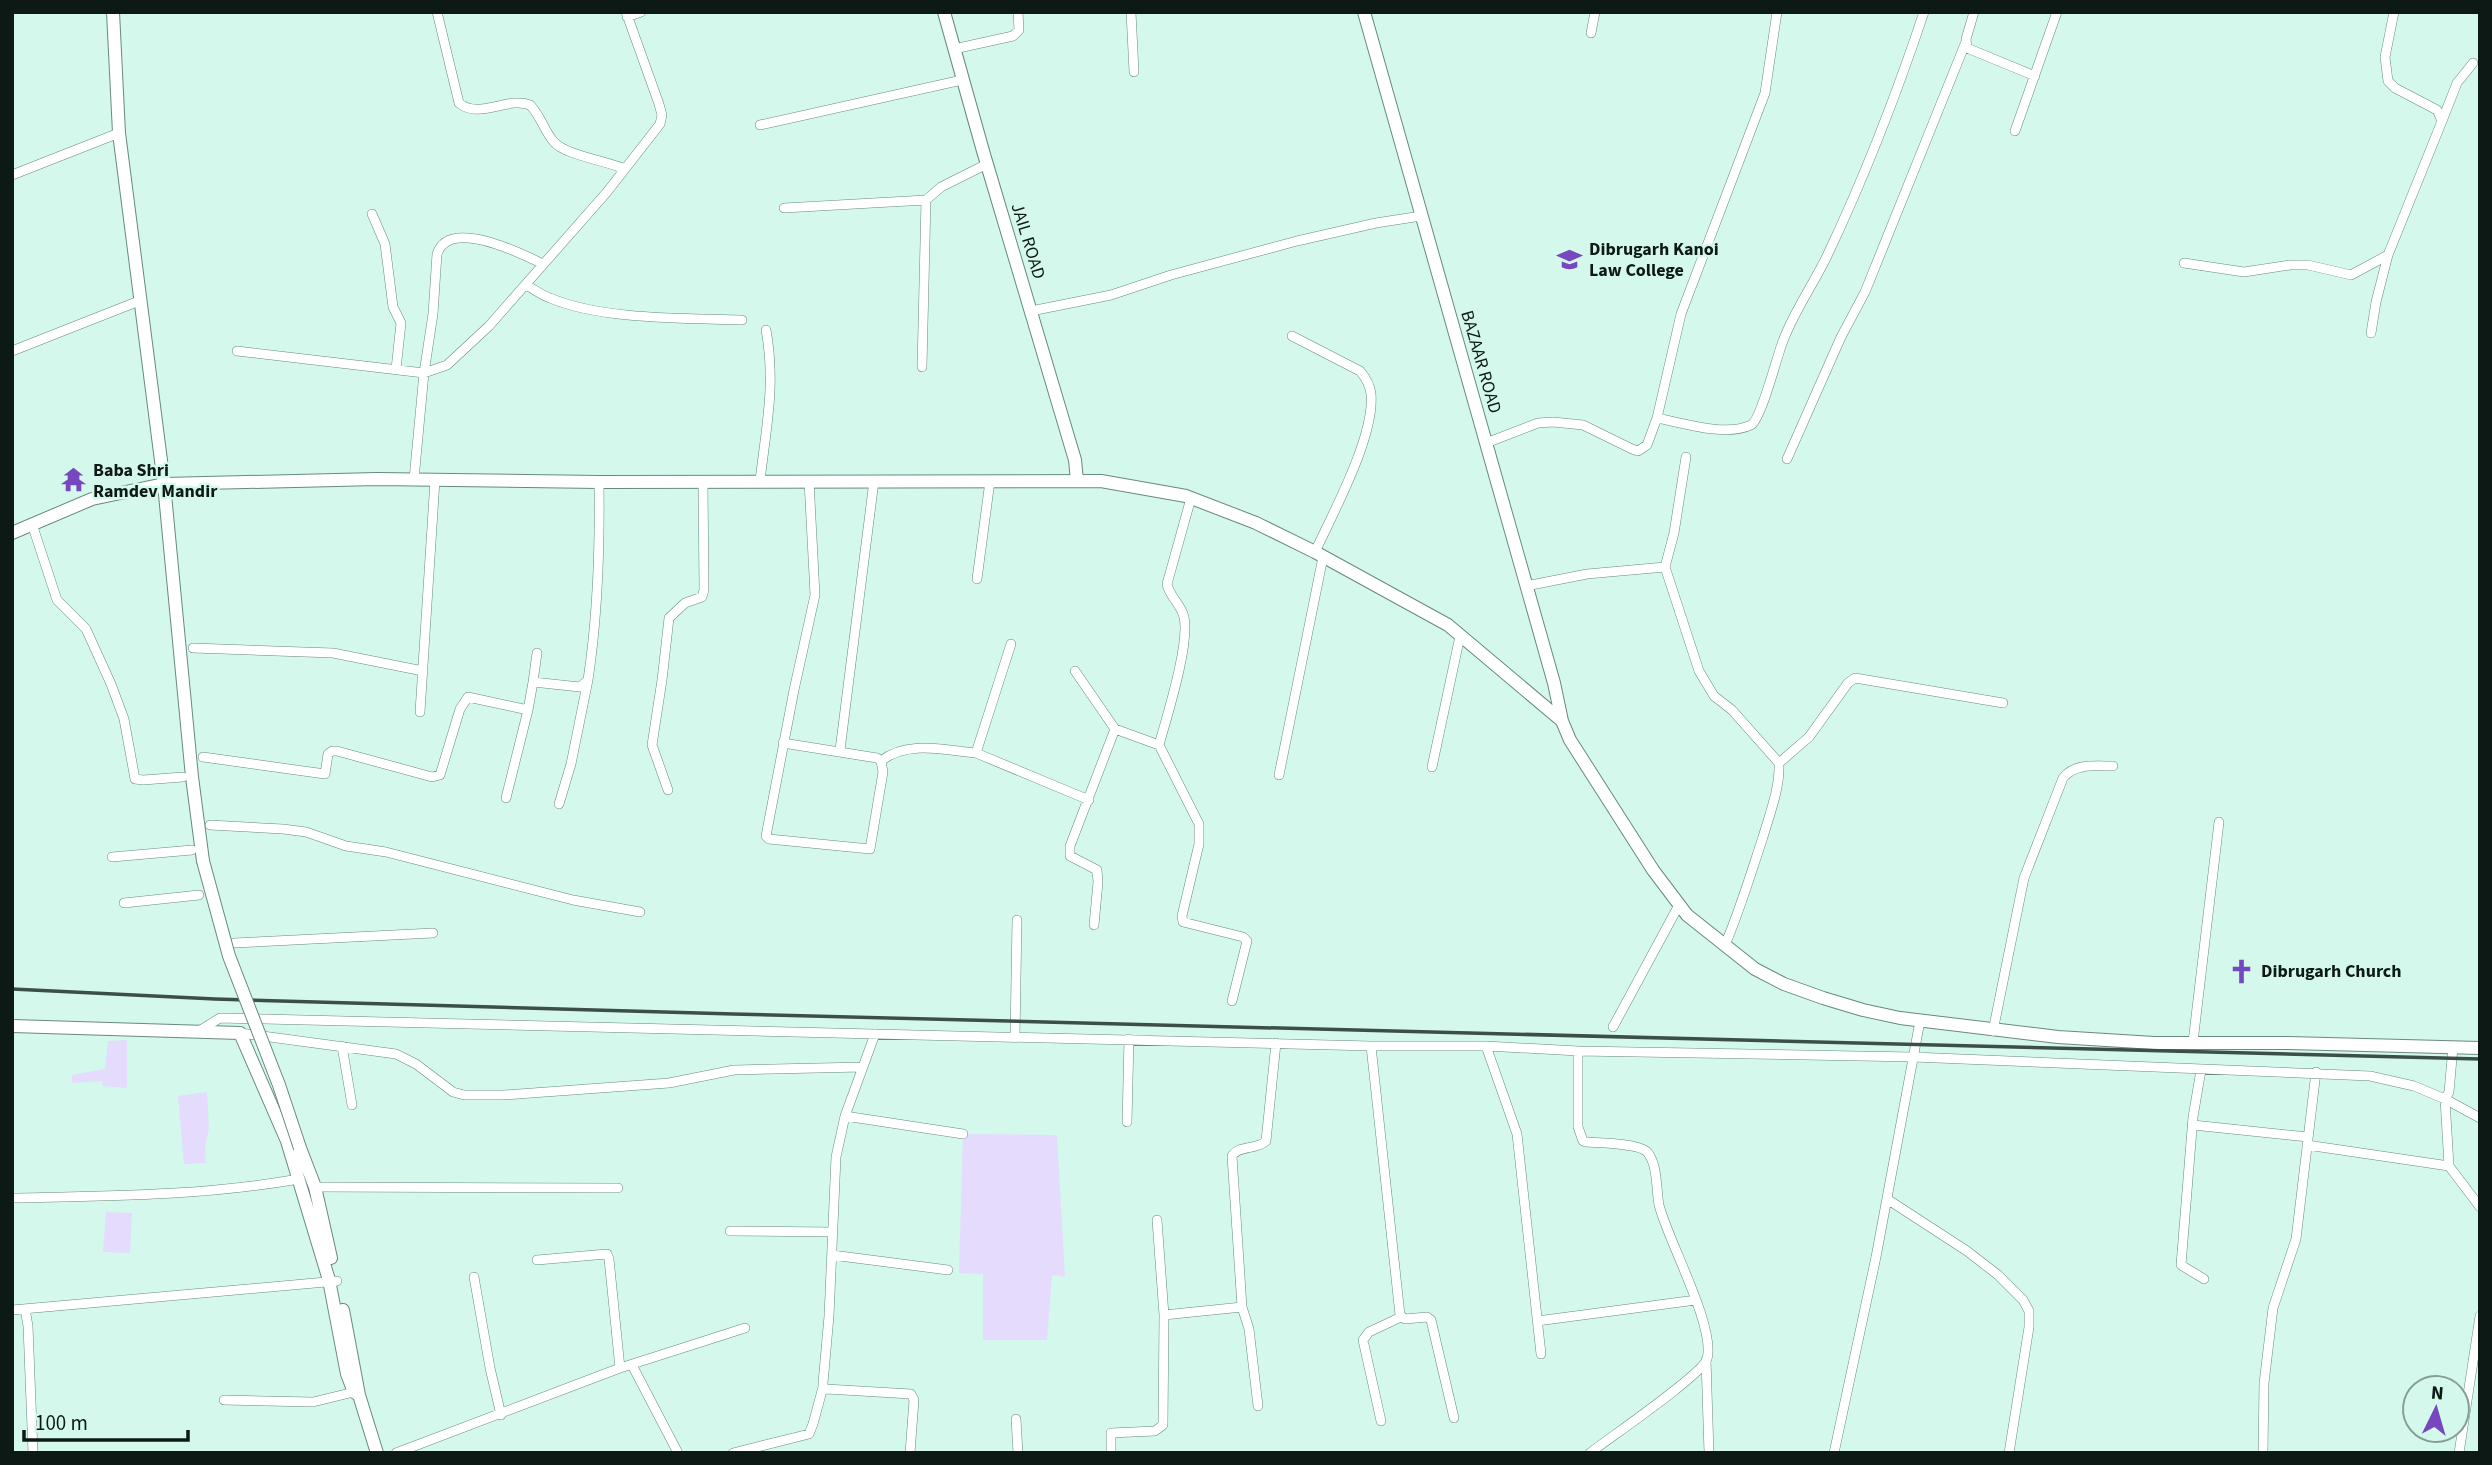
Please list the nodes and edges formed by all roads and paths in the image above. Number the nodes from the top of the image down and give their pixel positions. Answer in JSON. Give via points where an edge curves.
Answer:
{"nodes":[{"id":1,"x":113,"y":12,"type":"edge"},
{"id":2,"x":437,"y":12,"type":"edge"},
{"id":3,"x":640,"y":12,"type":"edge"},
{"id":4,"x":944,"y":12,"type":"edge"},
{"id":5,"x":1018,"y":12,"type":"edge"},
{"id":6,"x":1131,"y":12,"type":"edge"},
{"id":7,"x":1364,"y":12,"type":"edge"},
{"id":8,"x":1595,"y":12,"type":"edge"},
{"id":9,"x":1777,"y":12,"type":"edge"},
{"id":10,"x":1924,"y":12,"type":"edge"},
{"id":11,"x":1975,"y":12,"type":"edge"},
{"id":12,"x":2057,"y":12,"type":"edge"},
{"id":13,"x":2394,"y":12,"type":"edge"},
{"id":14,"x":627,"y":14,"type":"edge"},
{"id":15,"x":1591,"y":33,"type":"dead end"},
{"id":16,"x":1965,"y":44,"type":"junction"},
{"id":17,"x":954,"y":49,"type":"junction"},
{"id":18,"x":2473,"y":63,"type":"dead end"},
{"id":19,"x":1134,"y":72,"type":"dead end"},
{"id":20,"x":2035,"y":76,"type":"junction"},
{"id":21,"x":962,"y":80,"type":"junction"},
{"id":22,"x":2442,"y":121,"type":"junction"},
{"id":23,"x":760,"y":125,"type":"dead end"},
{"id":24,"x":2015,"y":131,"type":"dead end"},
{"id":25,"x":120,"y":133,"type":"junction"},
{"id":26,"x":987,"y":164,"type":"junction"},
{"id":27,"x":625,"y":169,"type":"junction"},
{"id":28,"x":12,"y":175,"type":"edge"},
{"id":29,"x":926,"y":200,"type":"junction"},
{"id":30,"x":784,"y":208,"type":"dead end"},
{"id":31,"x":372,"y":214,"type":"dead end"},
{"id":32,"x":1421,"y":216,"type":"junction"},
{"id":33,"x":2388,"y":255,"type":"junction"},
{"id":34,"x":2184,"y":263,"type":"dead end"},
{"id":35,"x":543,"y":264,"type":"junction"},
{"id":36,"x":526,"y":285,"type":"junction"},
{"id":37,"x":139,"y":301,"type":"junction"},
{"id":38,"x":1031,"y":311,"type":"junction"},
{"id":39,"x":742,"y":320,"type":"dead end"},
{"id":40,"x":765,"y":330,"type":"dead end"},
{"id":41,"x":2371,"y":333,"type":"dead end"},
{"id":42,"x":1292,"y":336,"type":"dead end"},
{"id":43,"x":12,"y":351,"type":"edge"},
{"id":44,"x":237,"y":351,"type":"dead end"},
{"id":45,"x":922,"y":366,"type":"dead end"},
{"id":46,"x":396,"y":369,"type":"junction"},
{"id":47,"x":424,"y":373,"type":"junction"},
{"id":48,"x":1657,"y":418,"type":"junction"},
{"id":49,"x":1486,"y":443,"type":"junction"},
{"id":50,"x":1686,"y":457,"type":"dead end"},
{"id":51,"x":1787,"y":459,"type":"dead end"},
{"id":52,"x":414,"y":479,"type":"junction"},
{"id":53,"x":435,"y":480,"type":"junction"},
{"id":54,"x":760,"y":481,"type":"junction"},
{"id":55,"x":809,"y":481,"type":"junction"},
{"id":56,"x":874,"y":481,"type":"junction"},
{"id":57,"x":990,"y":481,"type":"junction"},
{"id":58,"x":1077,"y":481,"type":"junction"},
{"id":59,"x":599,"y":482,"type":"junction"},
{"id":60,"x":703,"y":482,"type":"junction"},
{"id":61,"x":164,"y":484,"type":"junction"},
{"id":62,"x":1191,"y":498,"type":"junction"},
{"id":63,"x":32,"y":524,"type":"junction"},
{"id":64,"x":12,"y":533,"type":"edge"},
{"id":65,"x":1319,"y":554,"type":"junction"},
{"id":66,"x":1665,"y":567,"type":"junction"},
{"id":67,"x":977,"y":579,"type":"dead end"},
{"id":68,"x":1526,"y":586,"type":"junction"},
{"id":69,"x":1460,"y":636,"type":"junction"},
{"id":70,"x":1011,"y":644,"type":"dead end"},
{"id":71,"x":193,"y":648,"type":"dead end"},
{"id":72,"x":537,"y":653,"type":"dead end"},
{"id":73,"x":423,"y":671,"type":"junction"},
{"id":74,"x":1075,"y":671,"type":"dead end"},
{"id":75,"x":588,"y":680,"type":"junction"},
{"id":76,"x":533,"y":682,"type":"junction"},
{"id":77,"x":2003,"y":703,"type":"dead end"},
{"id":78,"x":528,"y":710,"type":"junction"},
{"id":79,"x":420,"y":712,"type":"dead end"},
{"id":80,"x":1562,"y":721,"type":"junction"},
{"id":81,"x":1115,"y":729,"type":"junction"},
{"id":82,"x":783,"y":743,"type":"junction"},
{"id":83,"x":1159,"y":745,"type":"junction"},
{"id":84,"x":840,"y":750,"type":"junction"},
{"id":85,"x":976,"y":753,"type":"junction"},
{"id":86,"x":203,"y":757,"type":"dead end"},
{"id":87,"x":881,"y":761,"type":"junction"},
{"id":88,"x":1779,"y":763,"type":"junction"},
{"id":89,"x":2113,"y":765,"type":"dead end"},
{"id":90,"x":1432,"y":767,"type":"dead end"},
{"id":91,"x":1279,"y":775,"type":"dead end"},
{"id":92,"x":183,"y":777,"type":"dead end"},
{"id":93,"x":667,"y":790,"type":"dead end"},
{"id":94,"x":506,"y":798,"type":"dead end"},
{"id":95,"x":1088,"y":800,"type":"junction"},
{"id":96,"x":559,"y":804,"type":"dead end"},
{"id":97,"x":2219,"y":822,"type":"dead end"},
{"id":98,"x":210,"y":825,"type":"dead end"},
{"id":99,"x":192,"y":849,"type":"dead end"},
{"id":100,"x":112,"y":857,"type":"dead end"},
{"id":101,"x":199,"y":895,"type":"dead end"},
{"id":102,"x":124,"y":903,"type":"dead end"},
{"id":103,"x":1679,"y":905,"type":"junction"},
{"id":104,"x":640,"y":912,"type":"dead end"},
{"id":105,"x":1017,"y":920,"type":"dead end"},
{"id":106,"x":1094,"y":925,"type":"dead end"},
{"id":107,"x":433,"y":933,"type":"dead end"},
{"id":108,"x":234,"y":943,"type":"dead end"},
{"id":109,"x":1725,"y":945,"type":"junction"},
{"id":110,"x":1232,"y":1001,"type":"dead end"},
{"id":111,"x":1920,"y":1021,"type":"junction"},
{"id":112,"x":12,"y":1026,"type":"edge"},
{"id":113,"x":1613,"y":1027,"type":"dead end"},
{"id":114,"x":1993,"y":1031,"type":"junction"},
{"id":115,"x":197,"y":1032,"type":"junction"},
{"id":116,"x":240,"y":1033,"type":"junction"},
{"id":117,"x":875,"y":1034,"type":"junction"},
{"id":118,"x":1015,"y":1037,"type":"junction"},
{"id":119,"x":1129,"y":1039,"type":"junction"},
{"id":120,"x":2193,"y":1042,"type":"junction"},
{"id":121,"x":1276,"y":1043,"type":"junction"},
{"id":122,"x":342,"y":1046,"type":"junction"},
{"id":123,"x":1371,"y":1046,"type":"junction"},
{"id":124,"x":1486,"y":1046,"type":"junction"},
{"id":125,"x":2453,"y":1047,"type":"junction"},
{"id":126,"x":2480,"y":1048,"type":"edge"},
{"id":127,"x":1578,"y":1051,"type":"junction"},
{"id":128,"x":1913,"y":1057,"type":"junction"},
{"id":129,"x":862,"y":1068,"type":"junction"},
{"id":130,"x":2201,"y":1070,"type":"junction"},
{"id":131,"x":2316,"y":1072,"type":"junction"},
{"id":132,"x":2445,"y":1099,"type":"junction"},
{"id":133,"x":352,"y":1105,"type":"dead end"},
{"id":134,"x":845,"y":1116,"type":"junction"},
{"id":135,"x":2480,"y":1118,"type":"edge"},
{"id":136,"x":1127,"y":1122,"type":"dead end"},
{"id":137,"x":2193,"y":1125,"type":"junction"},
{"id":138,"x":963,"y":1133,"type":"dead end"},
{"id":139,"x":2307,"y":1141,"type":"junction"},
{"id":140,"x":2449,"y":1166,"type":"junction"},
{"id":141,"x":299,"y":1179,"type":"junction"},
{"id":142,"x":315,"y":1187,"type":"junction"},
{"id":143,"x":618,"y":1188,"type":"dead end"},
{"id":144,"x":12,"y":1198,"type":"edge"},
{"id":145,"x":1887,"y":1199,"type":"junction"},
{"id":146,"x":2480,"y":1207,"type":"edge"},
{"id":147,"x":1157,"y":1220,"type":"dead end"},
{"id":148,"x":730,"y":1230,"type":"dead end"},
{"id":149,"x":833,"y":1232,"type":"junction"},
{"id":150,"x":832,"y":1255,"type":"junction"},
{"id":151,"x":537,"y":1260,"type":"dead end"},
{"id":152,"x":948,"y":1270,"type":"dead end"},
{"id":153,"x":474,"y":1277,"type":"dead end"},
{"id":154,"x":2204,"y":1279,"type":"dead end"},
{"id":155,"x":333,"y":1280,"type":"junction"},
{"id":156,"x":1696,"y":1300,"type":"junction"},
{"id":157,"x":1242,"y":1307,"type":"junction"},
{"id":158,"x":25,"y":1309,"type":"junction"},
{"id":159,"x":12,"y":1310,"type":"edge"},
{"id":160,"x":1164,"y":1315,"type":"junction"},
{"id":161,"x":2480,"y":1316,"type":"edge"},
{"id":162,"x":1401,"y":1317,"type":"junction"},
{"id":163,"x":1537,"y":1321,"type":"junction"},
{"id":164,"x":745,"y":1328,"type":"dead end"},
{"id":165,"x":1541,"y":1354,"type":"dead end"},
{"id":166,"x":1706,"y":1359,"type":"junction"},
{"id":167,"x":632,"y":1365,"type":"junction"},
{"id":168,"x":620,"y":1368,"type":"junction"},
{"id":169,"x":2475,"y":1378,"type":"edge"},
{"id":170,"x":823,"y":1387,"type":"junction"},
{"id":171,"x":357,"y":1393,"type":"junction"},
{"id":172,"x":223,"y":1400,"type":"dead end"},
{"id":173,"x":1258,"y":1406,"type":"dead end"},
{"id":174,"x":501,"y":1415,"type":"junction"},
{"id":175,"x":1454,"y":1418,"type":"dead end"},
{"id":176,"x":1016,"y":1419,"type":"dead end"},
{"id":177,"x":1381,"y":1421,"type":"dead end"},
{"id":178,"x":33,"y":1453,"type":"edge"},
{"id":179,"x":377,"y":1453,"type":"edge"},
{"id":180,"x":396,"y":1453,"type":"edge"},
{"id":181,"x":678,"y":1453,"type":"edge"},
{"id":182,"x":733,"y":1453,"type":"edge"},
{"id":183,"x":910,"y":1453,"type":"edge"},
{"id":184,"x":1018,"y":1453,"type":"edge"},
{"id":185,"x":1111,"y":1453,"type":"edge"},
{"id":186,"x":1590,"y":1453,"type":"edge"},
{"id":187,"x":1709,"y":1453,"type":"edge"},
{"id":188,"x":1835,"y":1453,"type":"edge"},
{"id":189,"x":2009,"y":1453,"type":"edge"},
{"id":190,"x":2263,"y":1453,"type":"edge"},
{"id":191,"x":2459,"y":1453,"type":"edge"}],
"edges":[{"from":1,"to":25,"type":"main road"},
{"from":2,"to":27,"type":"street","via":[[459,103],[474,110],[518,102],[530,105],[562,149]]},
{"from":3,"to":14,"type":"street"},
{"from":4,"to":17,"type":"main road","name":"JAIL ROAD"},
{"from":5,"to":17,"type":"street","via":[[1019,30],[1013,36]]},
{"from":6,"to":19,"type":"street"},
{"from":7,"to":32,"type":"main road","name":"BAZAAR ROAD"},
{"from":8,"to":15,"type":"street"},
{"from":9,"to":48,"type":"street","via":[[1765,93],[1681,314]]},
{"from":10,"to":48,"type":"street","via":[[1826,257],[1792,319],[1759,418],[1750,426],[1720,430]]},
{"from":11,"to":16,"type":"street"},
{"from":12,"to":20,"type":"street"},
{"from":13,"to":22,"type":"street","via":[[2385,57],[2388,81],[2437,110]]},
{"from":14,"to":27,"type":"street","via":[[662,115],[656,131]]},
{"from":16,"to":20,"type":"street","via":[[1971,51]]},
{"from":16,"to":51,"type":"street","via":[[1865,292]]},
{"from":17,"to":21,"type":"main road","name":"JAIL ROAD"},
{"from":18,"to":22,"type":"street","via":[[2457,83]]},
{"from":20,"to":24,"type":"street"},
{"from":21,"to":23,"type":"street"},
{"from":21,"to":26,"type":"main road","name":"JAIL ROAD"},
{"from":22,"to":33,"type":"street"},
{"from":25,"to":28,"type":"street"},
{"from":25,"to":37,"type":"main road"},
{"from":26,"to":29,"type":"street","via":[[941,187]]},
{"from":26,"to":38,"type":"main road","name":"JAIL ROAD"},
{"from":27,"to":35,"type":"street"},
{"from":29,"to":30,"type":"street"},
{"from":29,"to":45,"type":"street"},
{"from":31,"to":46,"type":"street","via":[[385,244],[393,307],[401,323]]},
{"from":32,"to":38,"type":"street","via":[[1297,241],[1111,295]]},
{"from":32,"to":49,"type":"main road","name":"BAZAAR ROAD"},
{"from":33,"to":34,"type":"street","via":[[2351,275],[2308,265],[2244,272]]},
{"from":33,"to":41,"type":"street"},
{"from":35,"to":36,"type":"street"},
{"from":35,"to":47,"type":"street","via":[[504,246],[464,237],[440,247]]},
{"from":36,"to":39,"type":"street","via":[[559,301],[628,315]]},
{"from":36,"to":47,"type":"street","via":[[458,357]]},
{"from":37,"to":43,"type":"street"},
{"from":37,"to":61,"type":"main road"},
{"from":38,"to":58,"type":"main road","name":"JAIL ROAD","via":[[1075,460]]},
{"from":40,"to":54,"type":"street","via":[[771,384]]},
{"from":42,"to":65,"type":"street","via":[[1360,371],[1371,393],[1371,414],[1355,465]]},
{"from":44,"to":46,"type":"street"},
{"from":46,"to":47,"type":"street"},
{"from":47,"to":52,"type":"street"},
{"from":48,"to":49,"type":"street","via":[[1647,445],[1638,451],[1583,425],[1553,422],[1538,423]]},
{"from":49,"to":68,"type":"main road","name":"BAZAAR ROAD"},
{"from":50,"to":66,"type":"street"},
{"from":52,"to":53,"type":"main road"},
{"from":52,"to":61,"type":"main road"},
{"from":53,"to":59,"type":"main road"},
{"from":53,"to":73,"type":"street"},
{"from":54,"to":55,"type":"main road"},
{"from":54,"to":60,"type":"main road"},
{"from":55,"to":56,"type":"main road"},
{"from":55,"to":82,"type":"street","via":[[815,595]]},
{"from":56,"to":57,"type":"main road"},
{"from":56,"to":84,"type":"street"},
{"from":57,"to":58,"type":"main road"},
{"from":57,"to":67,"type":"street"},
{"from":58,"to":62,"type":"main road","via":[[1101,481]]},
{"from":59,"to":60,"type":"main road"},
{"from":59,"to":75,"type":"street","via":[[596,632]]},
{"from":60,"to":93,"type":"street","via":[[704,590],[702,597],[685,603],[669,618],[652,746]]},
{"from":61,"to":63,"type":"main road","via":[[92,499]]},
{"from":61,"to":142,"type":"main road","bridge":true,"via":[[203,861],[229,956]]},
{"from":62,"to":65,"type":"main road"},
{"from":62,"to":83,"type":"street","via":[[1167,584],[1185,619],[1185,639]]},
{"from":63,"to":64,"type":"main road"},
{"from":63,"to":92,"type":"street","via":[[57,600],[86,629],[111,684],[124,719],[135,779]]},
{"from":65,"to":69,"type":"main road"},
{"from":65,"to":91,"type":"street"},
{"from":66,"to":68,"type":"street","via":[[1587,574]]},
{"from":66,"to":88,"type":"street","via":[[1699,671],[1714,696]]},
{"from":68,"to":80,"type":"main road","name":"BAZAAR ROAD"},
{"from":69,"to":80,"type":"main road"},
{"from":69,"to":90,"type":"street"},
{"from":70,"to":85,"type":"street"},
{"from":71,"to":73,"type":"street","via":[[333,653]]},
{"from":72,"to":76,"type":"street"},
{"from":73,"to":79,"type":"street"},
{"from":74,"to":81,"type":"street"},
{"from":75,"to":76,"type":"street","via":[[580,687]]},
{"from":75,"to":96,"type":"street"},
{"from":76,"to":78,"type":"street"},
{"from":77,"to":88,"type":"street","via":[[1855,678],[1809,737]]},
{"from":78,"to":86,"type":"street","via":[[468,697],[440,775],[432,777],[337,751],[328,754],[325,774]]},
{"from":78,"to":94,"type":"street"},
{"from":80,"to":103,"type":"main road"},
{"from":81,"to":83,"type":"street"},
{"from":81,"to":95,"type":"street"},
{"from":82,"to":84,"type":"street"},
{"from":82,"to":87,"type":"street","via":[[766,834],[769,839],[869,850]]},
{"from":83,"to":110,"type":"street","via":[[1199,824],[1183,922],[1247,941]]},
{"from":84,"to":87,"type":"street"},
{"from":85,"to":87,"type":"street","via":[[907,748]]},
{"from":85,"to":95,"type":"street"},
{"from":88,"to":109,"type":"street","via":[[1772,806]]},
{"from":89,"to":114,"type":"street","via":[[2076,767],[2063,778],[2024,878]]},
{"from":95,"to":106,"type":"street","via":[[1069,852],[1097,870]]},
{"from":97,"to":120,"type":"street"},
{"from":98,"to":104,"type":"street","via":[[306,832],[346,846]]},
{"from":99,"to":100,"type":"street"},
{"from":101,"to":102,"type":"street"},
{"from":103,"to":109,"type":"main road"},
{"from":103,"to":113,"type":"street"},
{"from":105,"to":118,"type":"street"},
{"from":107,"to":108,"type":"street"},
{"from":109,"to":111,"type":"main road","via":[[1784,984],[1863,1010]]},
{"from":111,"to":114,"type":"main road"},
{"from":111,"to":128,"type":"street"},
{"from":112,"to":115,"type":"main road"},
{"from":114,"to":120,"type":"main road"},
{"from":115,"to":116,"type":"main road"},
{"from":115,"to":117,"type":"street","via":[[220,1018]]},
{"from":116,"to":122,"type":"street"},
{"from":116,"to":141,"type":"main road"},
{"from":117,"to":118,"type":"street"},
{"from":117,"to":129,"type":"street"},
{"from":118,"to":119,"type":"street"},
{"from":119,"to":121,"type":"street"},
{"from":119,"to":136,"type":"street"},
{"from":120,"to":125,"type":"main road"},
{"from":121,"to":123,"type":"street"},
{"from":121,"to":157,"type":"street","via":[[1266,1141],[1232,1156]]},
{"from":122,"to":129,"type":"street","via":[[406,1058],[464,1095],[670,1083],[734,1070]]},
{"from":122,"to":133,"type":"street"},
{"from":123,"to":124,"type":"street"},
{"from":123,"to":162,"type":"street"},
{"from":124,"to":127,"type":"street"},
{"from":124,"to":163,"type":"street","via":[[1517,1134]]},
{"from":125,"to":126,"type":"main road"},
{"from":125,"to":132,"type":"street"},
{"from":127,"to":128,"type":"street"},
{"from":127,"to":156,"type":"street","via":[[1581,1137],[1586,1142],[1641,1147],[1650,1155],[1660,1207]]},
{"from":128,"to":130,"type":"street"},
{"from":128,"to":145,"type":"street"},
{"from":129,"to":134,"type":"street"},
{"from":130,"to":131,"type":"street"},
{"from":130,"to":137,"type":"street"},
{"from":131,"to":132,"type":"street","via":[[2370,1076]]},
{"from":131,"to":139,"type":"street"},
{"from":132,"to":135,"type":"street"},
{"from":132,"to":140,"type":"street"},
{"from":134,"to":138,"type":"street"},
{"from":134,"to":149,"type":"street","via":[[836,1157]]},
{"from":137,"to":139,"type":"street"},
{"from":137,"to":154,"type":"street","via":[[2181,1265]]},
{"from":139,"to":140,"type":"street"},
{"from":139,"to":190,"type":"street","via":[[2296,1239],[2273,1308],[2264,1383]]},
{"from":140,"to":146,"type":"street"},
{"from":141,"to":144,"type":"street","via":[[186,1194]]},
{"from":141,"to":155,"type":"main road"},
{"from":142,"to":143,"type":"street"},
{"from":142,"to":155,"type":"main road"},
{"from":145,"to":188,"type":"street"},
{"from":145,"to":189,"type":"street","via":[[1998,1275],[2029,1311]]},
{"from":147,"to":160,"type":"street"},
{"from":148,"to":149,"type":"street"},
{"from":149,"to":150,"type":"street"},
{"from":150,"to":152,"type":"street"},
{"from":150,"to":170,"type":"street"},
{"from":151,"to":168,"type":"street","via":[[607,1254]]},
{"from":153,"to":174,"type":"street"},
{"from":155,"to":158,"type":"street"},
{"from":155,"to":171,"type":"main road"},
{"from":156,"to":163,"type":"street"},
{"from":156,"to":166,"type":"street"},
{"from":157,"to":160,"type":"street"},
{"from":157,"to":173,"type":"street"},
{"from":158,"to":159,"type":"street"},
{"from":158,"to":178,"type":"street"},
{"from":160,"to":185,"type":"street","via":[[1163,1425],[1155,1431],[1111,1433]]},
{"from":161,"to":169,"type":"street"},
{"from":162,"to":175,"type":"street","via":[[1432,1321]]},
{"from":162,"to":177,"type":"street","via":[[1369,1332],[1363,1340]]},
{"from":163,"to":165,"type":"street"},
{"from":164,"to":167,"type":"street"},
{"from":166,"to":186,"type":"street","via":[[1684,1382]]},
{"from":166,"to":187,"type":"street"},
{"from":167,"to":168,"type":"street"},
{"from":167,"to":181,"type":"street"},
{"from":168,"to":174,"type":"street"},
{"from":169,"to":191,"type":"street"},
{"from":170,"to":182,"type":"street","via":[[809,1434]]},
{"from":170,"to":183,"type":"street","via":[[911,1394]]},
{"from":171,"to":172,"type":"street","via":[[313,1402]]},
{"from":171,"to":179,"type":"main road"},
{"from":174,"to":180,"type":"street"},
{"from":176,"to":184,"type":"street"}]}
